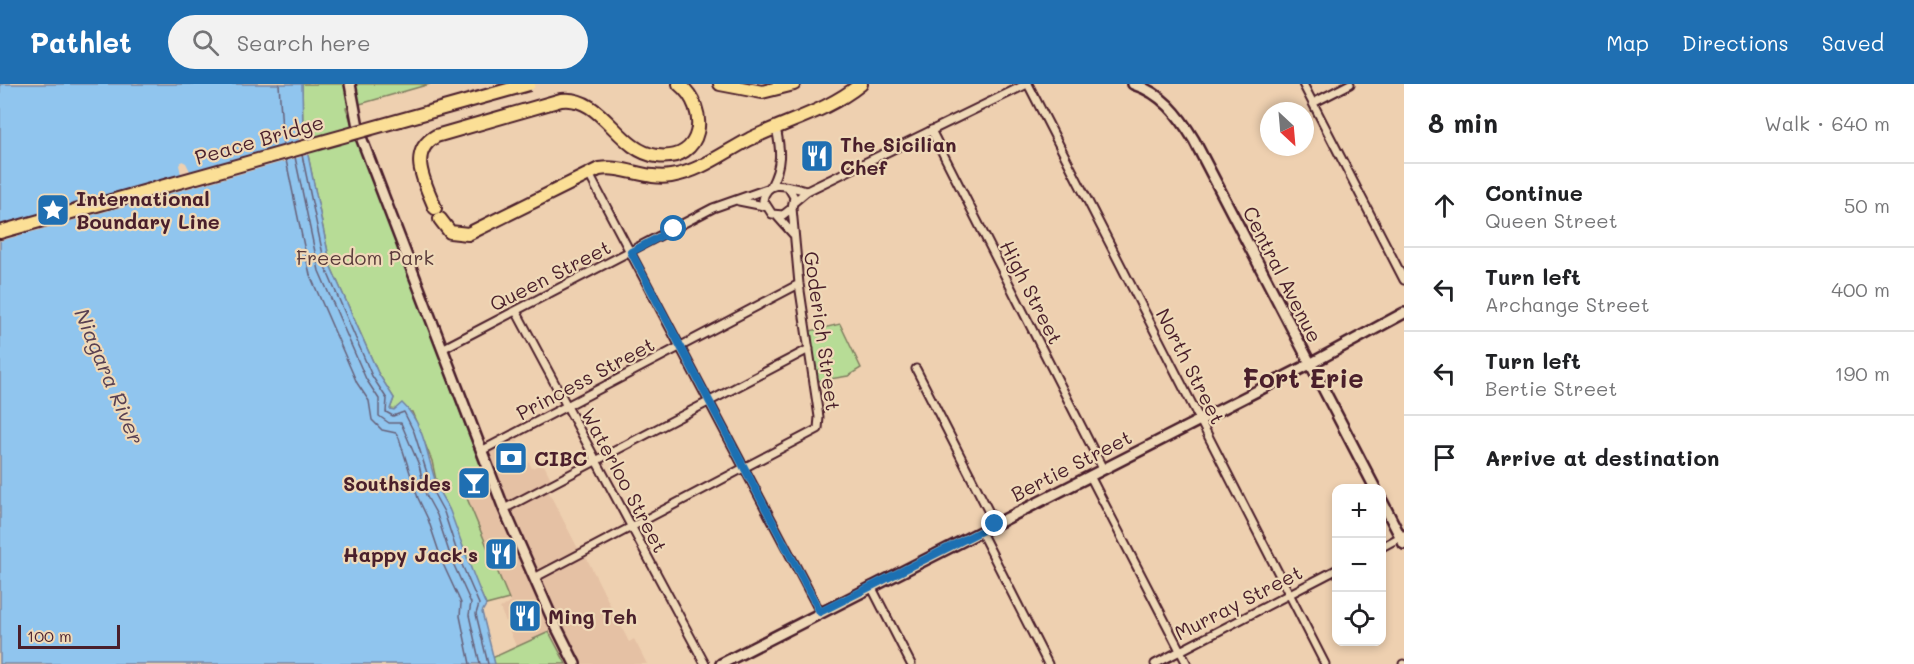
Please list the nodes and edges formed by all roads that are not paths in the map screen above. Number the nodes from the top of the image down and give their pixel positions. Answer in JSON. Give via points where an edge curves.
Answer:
{"nodes":[{"id":1,"x":351,"y":84,"type":"edge"},
{"id":2,"x":529,"y":84,"type":"edge"},
{"id":3,"x":679,"y":84,"type":"edge"},
{"id":4,"x":720,"y":84,"type":"edge"},
{"id":5,"x":794,"y":84,"type":"edge"},
{"id":6,"x":861,"y":84,"type":"edge"},
{"id":7,"x":1027,"y":84,"type":"edge"},
{"id":8,"x":1134,"y":84,"type":"edge"},
{"id":9,"x":1303,"y":84,"type":"edge"},
{"id":10,"x":1350,"y":84,"type":"edge"},
{"id":11,"x":1145,"y":85,"type":"edge"},
{"id":12,"x":1312,"y":102,"type":"edge"},
{"id":13,"x":1314,"y":102,"type":"edge"},
{"id":14,"x":1314,"y":105,"type":"edge"},
{"id":15,"x":776,"y":128,"type":"junction"},
{"id":16,"x":931,"y":130,"type":"junction"},
{"id":17,"x":780,"y":170,"type":"junction"},
{"id":18,"x":591,"y":178,"type":"dead end"},
{"id":19,"x":787,"y":186,"type":"junction"},
{"id":20,"x":769,"y":188,"type":"junction"},
{"id":21,"x":807,"y":191,"type":"junction"},
{"id":22,"x":736,"y":200,"type":"junction"},
{"id":23,"x":764,"y":206,"type":"junction"},
{"id":24,"x":793,"y":206,"type":"junction"},
{"id":25,"x":777,"y":216,"type":"junction"},
{"id":26,"x":0,"y":232,"type":"edge"},
{"id":27,"x":793,"y":234,"type":"junction"},
{"id":28,"x":631,"y":252,"type":"junction"},
{"id":29,"x":1404,"y":280,"type":"edge"},
{"id":30,"x":799,"y":284,"type":"junction"},
{"id":31,"x":516,"y":311,"type":"junction"},
{"id":32,"x":1404,"y":313,"type":"edge"},
{"id":33,"x":681,"y":346,"type":"junction"},
{"id":34,"x":444,"y":348,"type":"junction"},
{"id":35,"x":809,"y":349,"type":"junction"},
{"id":36,"x":1310,"y":364,"type":"junction"},
{"id":37,"x":916,"y":369,"type":"dead end"},
{"id":38,"x":709,"y":401,"type":"junction"},
{"id":39,"x":567,"y":406,"type":"junction"},
{"id":40,"x":1200,"y":419,"type":"junction"},
{"id":41,"x":481,"y":451,"type":"junction"},
{"id":42,"x":596,"y":460,"type":"junction"},
{"id":43,"x":744,"y":468,"type":"junction"},
{"id":44,"x":1103,"y":469,"type":"junction"},
{"id":45,"x":1090,"y":476,"type":"junction"},
{"id":46,"x":1372,"y":484,"type":"edge"},
{"id":47,"x":1386,"y":508,"type":"edge"},
{"id":48,"x":504,"y":509,"type":"junction"},
{"id":49,"x":995,"y":524,"type":"junction"},
{"id":50,"x":631,"y":528,"type":"junction"},
{"id":51,"x":981,"y":532,"type":"junction"},
{"id":52,"x":1403,"y":539,"type":"edge"},
{"id":53,"x":1386,"y":545,"type":"edge"},
{"id":54,"x":1332,"y":572,"type":"edge"},
{"id":55,"x":534,"y":578,"type":"junction"},
{"id":56,"x":871,"y":586,"type":"junction"},
{"id":57,"x":1289,"y":595,"type":"junction"},
{"id":58,"x":820,"y":612,"type":"junction"},
{"id":59,"x":1181,"y":651,"type":"junction"},
{"id":60,"x":576,"y":664,"type":"edge"},
{"id":61,"x":705,"y":664,"type":"edge"},
{"id":62,"x":722,"y":664,"type":"edge"},
{"id":63,"x":911,"y":664,"type":"edge"},
{"id":64,"x":1048,"y":664,"type":"edge"},
{"id":65,"x":1155,"y":664,"type":"edge"},
{"id":66,"x":1188,"y":664,"type":"edge"},
{"id":67,"x":1325,"y":664,"type":"edge"}],
"edges":[{"from":1,"to":34,"type":"main road","via":[[360,132]]},
{"from":2,"to":26,"type":"highway","name":"Peace Bridge","bridge":true},
{"from":3,"to":15,"type":"highway","via":[[697,107],[699,128],[686,148],[672,156],[640,151],[590,107],[575,100],[561,100],[436,136],[422,147],[419,157],[437,213],[450,232],[468,234],[591,171],[612,167],[654,176],[677,175]]},
{"from":4,"to":5,"type":"highway","via":[[755,92]]},
{"from":6,"to":15,"type":"highway","via":[[827,108]]},
{"from":7,"to":16,"type":"street"},
{"from":7,"to":40,"type":"street","name":"North Street"},
{"from":8,"to":11,"type":"main road","name":"Central Avenue"},
{"from":9,"to":12,"type":"street"},
{"from":10,"to":13,"type":"street"},
{"from":11,"to":36,"type":"main road","name":"Central Avenue","via":[[1165,102],[1189,133]]},
{"from":14,"to":29,"type":"street"},
{"from":15,"to":17,"type":"street"},
{"from":16,"to":21,"type":"street"},
{"from":16,"to":44,"type":"street","name":"High Street"},
{"from":17,"to":19,"type":"street"},
{"from":17,"to":20,"type":"street"},
{"from":18,"to":28,"type":"street"},
{"from":19,"to":20,"type":"street"},
{"from":19,"to":21,"type":"street"},
{"from":19,"to":24,"type":"street","via":[[794,197]]},
{"from":20,"to":22,"type":"street","name":"Queen Street"},
{"from":20,"to":23,"type":"street"},
{"from":21,"to":24,"type":"street"},
{"from":22,"to":23,"type":"street"},
{"from":22,"to":28,"type":"street","name":"Queen Street","via":[[713,208]]},
{"from":23,"to":25,"type":"street"},
{"from":24,"to":25,"type":"street"},
{"from":24,"to":27,"type":"street","name":"Goderich Street"},
{"from":25,"to":27,"type":"street","name":"Goderich Street"},
{"from":27,"to":30,"type":"street","name":"Goderich Street"},
{"from":28,"to":31,"type":"street","name":"Queen Street"},
{"from":28,"to":33,"type":"street"},
{"from":30,"to":33,"type":"street","name":"Princess Street"},
{"from":30,"to":35,"type":"street","name":"Goderich Street"},
{"from":31,"to":34,"type":"street","name":"Queen Street"},
{"from":31,"to":39,"type":"street","name":"Waterloo Street"},
{"from":32,"to":36,"type":"main road","name":"Bertie Street"},
{"from":33,"to":38,"type":"street"},
{"from":33,"to":39,"type":"street","name":"Princess Street"},
{"from":34,"to":41,"type":"main road"},
{"from":35,"to":38,"type":"street"},
{"from":35,"to":43,"type":"street","name":"Goderich Street","via":[[819,417],[816,430]]},
{"from":36,"to":40,"type":"main road","name":"Bertie Street"},
{"from":36,"to":46,"type":"main road","name":"Central Avenue"},
{"from":37,"to":49,"type":"street"},
{"from":38,"to":42,"type":"street"},
{"from":38,"to":43,"type":"street"},
{"from":39,"to":41,"type":"street","name":"Princess Street"},
{"from":39,"to":42,"type":"street","name":"Waterloo Street"},
{"from":40,"to":44,"type":"main road","name":"Bertie Street"},
{"from":40,"to":57,"type":"street","name":"North Street"},
{"from":41,"to":48,"type":"main road"},
{"from":42,"to":48,"type":"street"},
{"from":42,"to":50,"type":"street","name":"Waterloo Street"},
{"from":43,"to":50,"type":"street"},
{"from":43,"to":58,"type":"street"},
{"from":44,"to":45,"type":"main road","name":"Bertie Street"},
{"from":45,"to":49,"type":"main road","name":"Bertie Street"},
{"from":45,"to":59,"type":"street"},
{"from":47,"to":52,"type":"main road"},
{"from":48,"to":55,"type":"main road"},
{"from":49,"to":51,"type":"main road","name":"Bertie Street"},
{"from":50,"to":55,"type":"street"},
{"from":50,"to":61,"type":"street","name":"Waterloo Street"},
{"from":51,"to":56,"type":"main road","name":"Bertie Street"},
{"from":51,"to":64,"type":"street"},
{"from":52,"to":53,"type":"street"},
{"from":54,"to":57,"type":"street","name":"Murray Street"},
{"from":55,"to":60,"type":"main road"},
{"from":56,"to":58,"type":"main road","name":"Bertie Street"},
{"from":56,"to":63,"type":"street"},
{"from":57,"to":59,"type":"street","name":"Murray Street"},
{"from":57,"to":67,"type":"street","name":"North Street"},
{"from":58,"to":62,"type":"main road","name":"Bertie Street"},
{"from":59,"to":65,"type":"street","name":"Murray Street"},
{"from":59,"to":66,"type":"street"}]}
